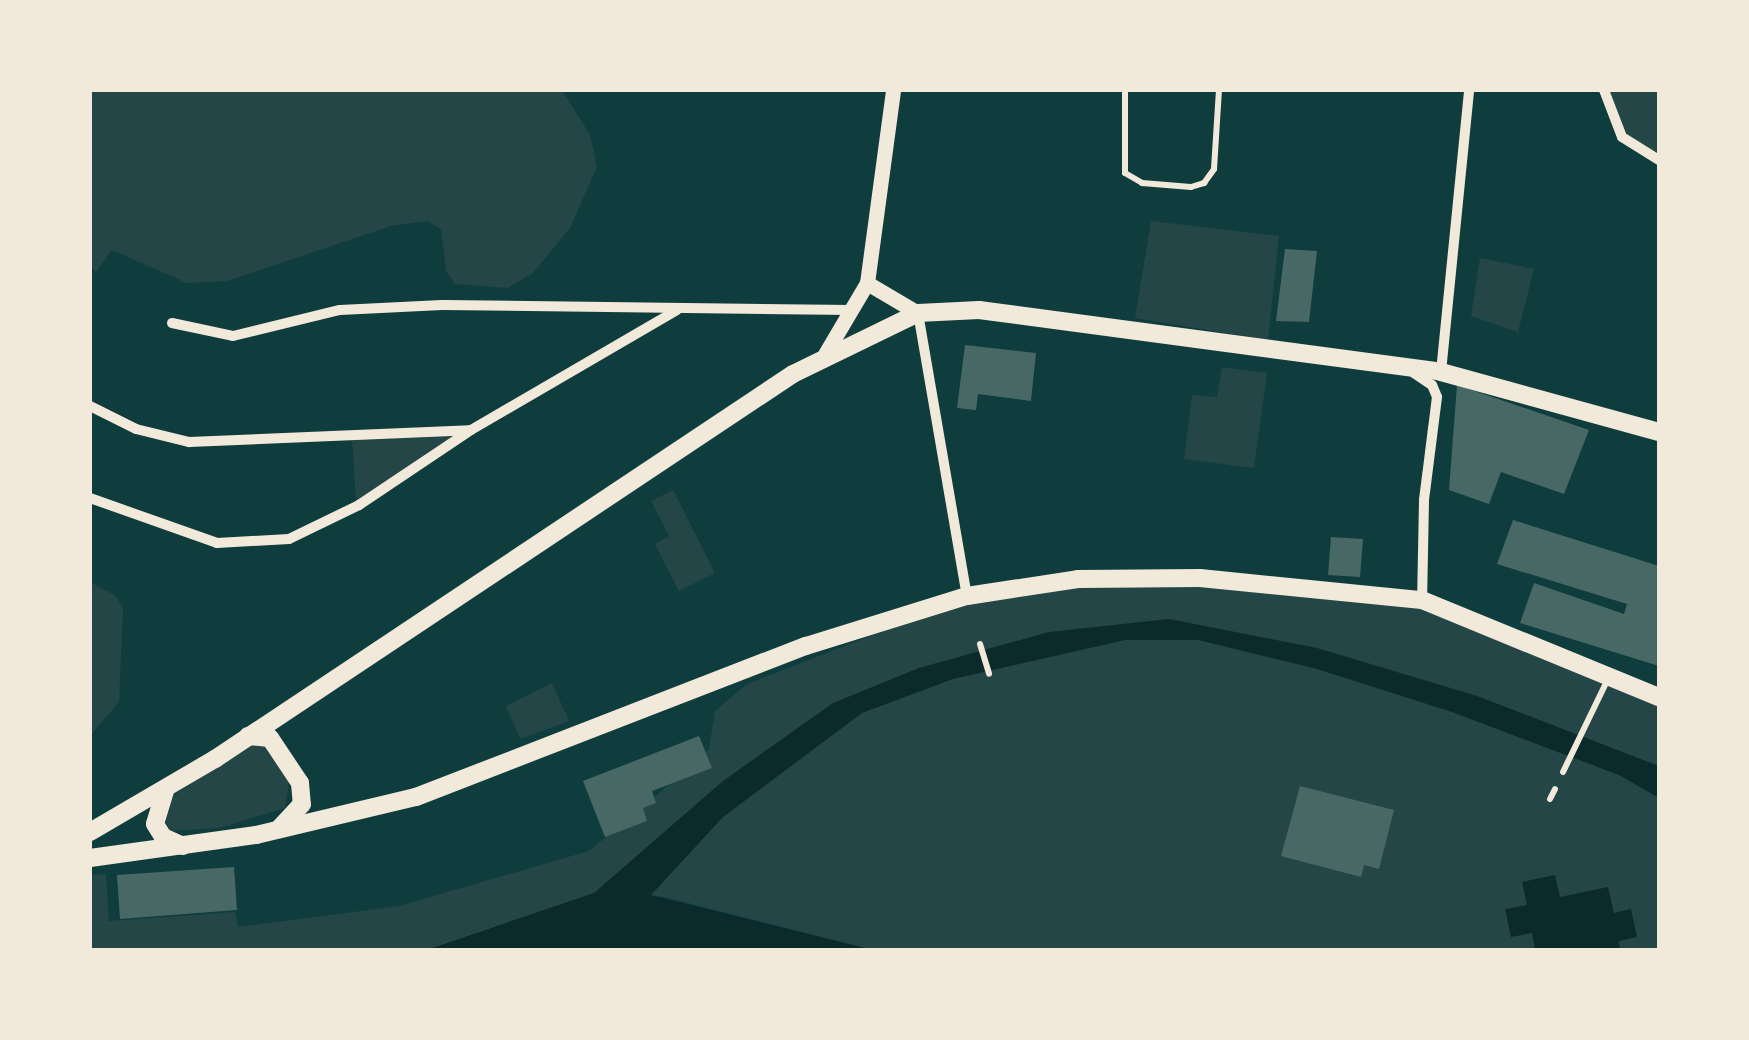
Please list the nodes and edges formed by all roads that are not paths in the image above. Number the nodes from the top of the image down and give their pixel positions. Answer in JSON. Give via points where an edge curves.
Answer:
{"nodes":[{"id":1,"x":893,"y":90,"type":"edge"},
{"id":2,"x":1126,"y":90,"type":"edge"},
{"id":3,"x":1219,"y":90,"type":"edge"},
{"id":4,"x":1469,"y":90,"type":"edge"},
{"id":5,"x":1604,"y":90,"type":"edge"},
{"id":6,"x":1659,"y":160,"type":"edge"},
{"id":7,"x":867,"y":284,"type":"junction"},
{"id":8,"x":678,"y":310,"type":"junction"},
{"id":9,"x":851,"y":310,"type":"junction"},
{"id":10,"x":918,"y":312,"type":"junction"},
{"id":11,"x":172,"y":324,"type":"dead end"},
{"id":12,"x":825,"y":354,"type":"junction"},
{"id":13,"x":1400,"y":368,"type":"junction"},
{"id":14,"x":1441,"y":372,"type":"junction"},
{"id":15,"x":90,"y":406,"type":"edge"},
{"id":16,"x":471,"y":430,"type":"junction"},
{"id":17,"x":1659,"y":432,"type":"edge"},
{"id":18,"x":90,"y":498,"type":"edge"},
{"id":19,"x":967,"y":596,"type":"junction"},
{"id":20,"x":1422,"y":600,"type":"junction"},
{"id":21,"x":980,"y":644,"type":"dead end"},
{"id":22,"x":989,"y":674,"type":"dead end"},
{"id":23,"x":1608,"y":678,"type":"junction"},
{"id":24,"x":1659,"y":697,"type":"edge"},
{"id":25,"x":248,"y":736,"type":"junction"},
{"id":26,"x":1562,"y":772,"type":"dead end"},
{"id":27,"x":1555,"y":789,"type":"dead end"},
{"id":28,"x":166,"y":791,"type":"junction"},
{"id":29,"x":1550,"y":799,"type":"dead end"},
{"id":30,"x":280,"y":829,"type":"junction"},
{"id":31,"x":90,"y":832,"type":"edge"},
{"id":32,"x":187,"y":848,"type":"junction"},
{"id":33,"x":90,"y":858,"type":"edge"}],
"edges":[{"from":1,"to":7,"type":"street"},
{"from":2,"to":3,"type":"lane","via":[[1125,173],[1142,183],[1191,187],[1204,183],[1214,168]]},
{"from":4,"to":14,"type":"street"},
{"from":5,"to":6,"type":"street","via":[[1622,138]]},
{"from":7,"to":9,"type":"street"},
{"from":7,"to":10,"type":"street"},
{"from":8,"to":9,"type":"street"},
{"from":8,"to":11,"type":"street","via":[[340,310],[233,336]]},
{"from":8,"to":16,"type":"street"},
{"from":9,"to":12,"type":"street"},
{"from":10,"to":12,"type":"main road"},
{"from":10,"to":13,"type":"main road","via":[[979,310]]},
{"from":10,"to":19,"type":"street"},
{"from":12,"to":25,"type":"main road"},
{"from":13,"to":14,"type":"main road"},
{"from":13,"to":20,"type":"street","via":[[1428,381],[1436,397]]},
{"from":14,"to":17,"type":"main road"},
{"from":15,"to":16,"type":"street","via":[[189,442]]},
{"from":16,"to":18,"type":"street","via":[[359,505],[267,544],[217,543]]},
{"from":19,"to":20,"type":"main road","via":[[1139,577]]},
{"from":19,"to":30,"type":"main road","via":[[760,663],[468,781]]},
{"from":20,"to":23,"type":"main road"},
{"from":21,"to":22,"type":"lane"},
{"from":23,"to":24,"type":"main road"},
{"from":23,"to":26,"type":"lane"},
{"from":25,"to":28,"type":"main road"},
{"from":25,"to":30,"type":"main road","via":[[270,738],[300,783],[302,804]]},
{"from":27,"to":29,"type":"lane"},
{"from":28,"to":31,"type":"main road"},
{"from":28,"to":32,"type":"main road","via":[[155,824]]},
{"from":30,"to":32,"type":"main road"},
{"from":32,"to":33,"type":"main road"}]}
